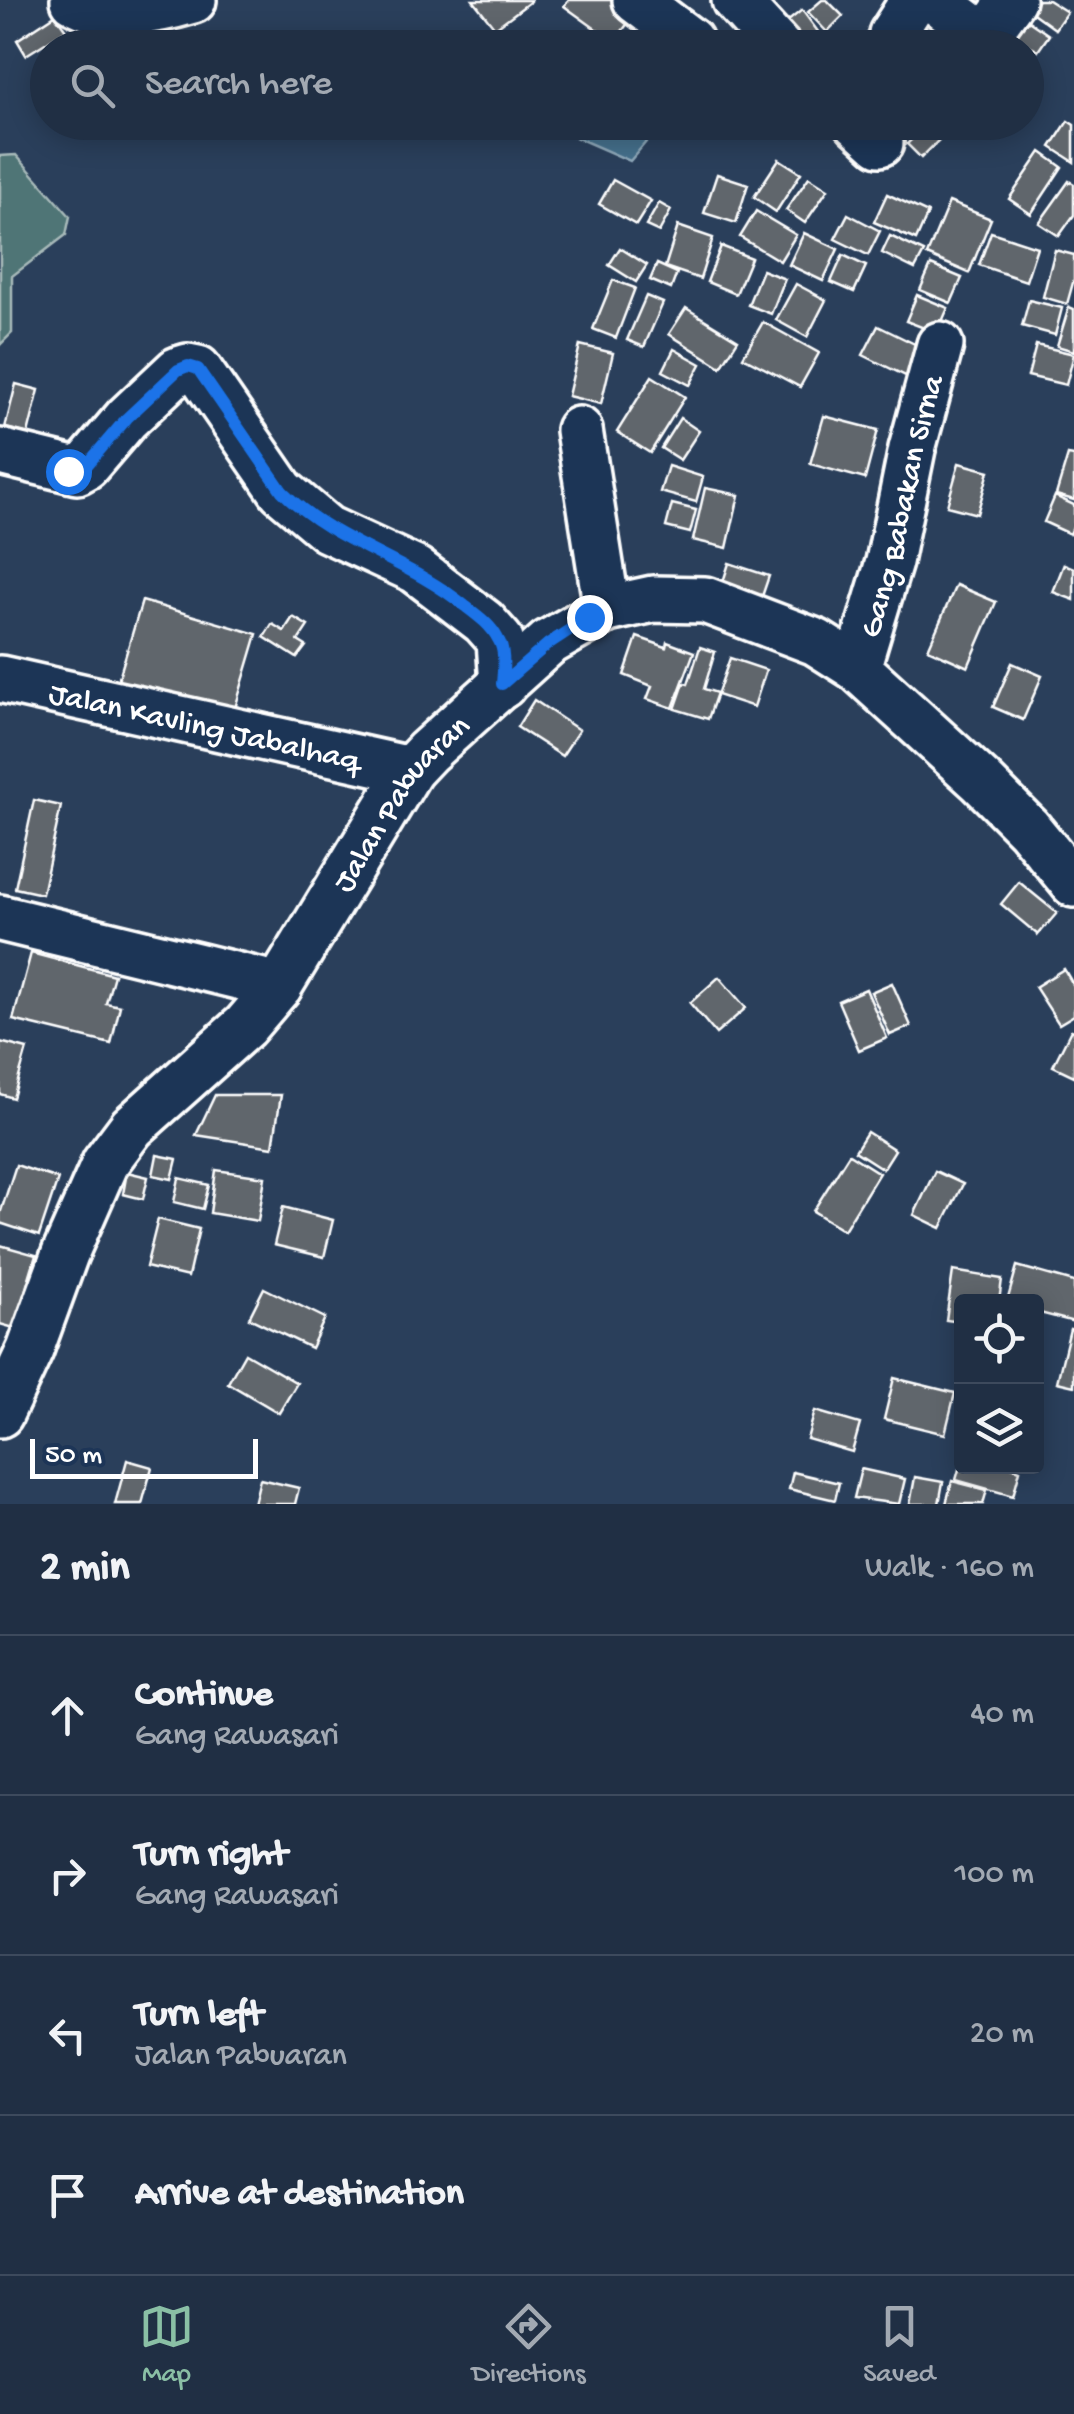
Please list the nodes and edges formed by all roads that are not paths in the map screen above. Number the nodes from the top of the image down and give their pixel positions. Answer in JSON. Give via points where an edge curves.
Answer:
{"nodes":[{"id":1,"x":74,"y":0,"type":"edge"},
{"id":2,"x":193,"y":0,"type":"edge"},
{"id":3,"x":636,"y":0,"type":"edge"},
{"id":4,"x":735,"y":0,"type":"edge"},
{"id":5,"x":914,"y":0,"type":"edge"},
{"id":6,"x":936,"y":0,"type":"edge"},
{"id":7,"x":1012,"y":0,"type":"edge"},
{"id":8,"x":676,"y":30,"type":"edge"},
{"id":9,"x":762,"y":30,"type":"edge"},
{"id":10,"x":895,"y":30,"type":"edge"},
{"id":11,"x":968,"y":30,"type":"edge"},
{"id":12,"x":990,"y":30,"type":"edge"},
{"id":13,"x":940,"y":346,"type":"dead end"},
{"id":14,"x":579,"y":430,"type":"dead end"},
{"id":15,"x":0,"y":452,"type":"edge"},
{"id":16,"x":607,"y":609,"type":"junction"},
{"id":17,"x":857,"y":668,"type":"junction"},
{"id":18,"x":0,"y":679,"type":"edge"},
{"id":19,"x":502,"y":684,"type":"junction"},
{"id":20,"x":410,"y":770,"type":"junction"},
{"id":21,"x":1074,"y":884,"type":"edge"},
{"id":22,"x":0,"y":918,"type":"edge"},
{"id":23,"x":279,"y":986,"type":"junction"},
{"id":24,"x":0,"y":1414,"type":"edge"}],
"edges":[{"from":1,"to":2,"type":"street","via":[[117,13]]},
{"from":3,"to":8,"type":"street"},
{"from":4,"to":9,"type":"street"},
{"from":5,"to":10,"type":"street"},
{"from":6,"to":11,"type":"street"},
{"from":7,"to":12,"type":"street"},
{"from":13,"to":17,"type":"street","name":"Gang Babakan Sirna"},
{"from":14,"to":16,"type":"street"},
{"from":15,"to":19,"type":"street","via":[[78,471],[178,370],[198,369],[294,504],[338,535],[416,570],[484,622],[500,640]]},
{"from":16,"to":17,"type":"street","name":"Jalan Pabuaran","via":[[653,599],[704,600],[816,642]]},
{"from":16,"to":19,"type":"street","name":"Jalan Pabuaran","via":[[548,644]]},
{"from":17,"to":21,"type":"street","name":"Jalan Pabuaran","via":[[981,780]]},
{"from":18,"to":20,"type":"street","name":"Jalan Kavling Jabalhaq"},
{"from":19,"to":20,"type":"street","name":"Jalan Pabuaran"},
{"from":20,"to":23,"type":"street","name":"Jalan Pabuaran"},
{"from":22,"to":23,"type":"street"},
{"from":23,"to":24,"type":"street","name":"Jalan Pabuaran","via":[[246,1026],[132,1127],[105,1164]]}]}
